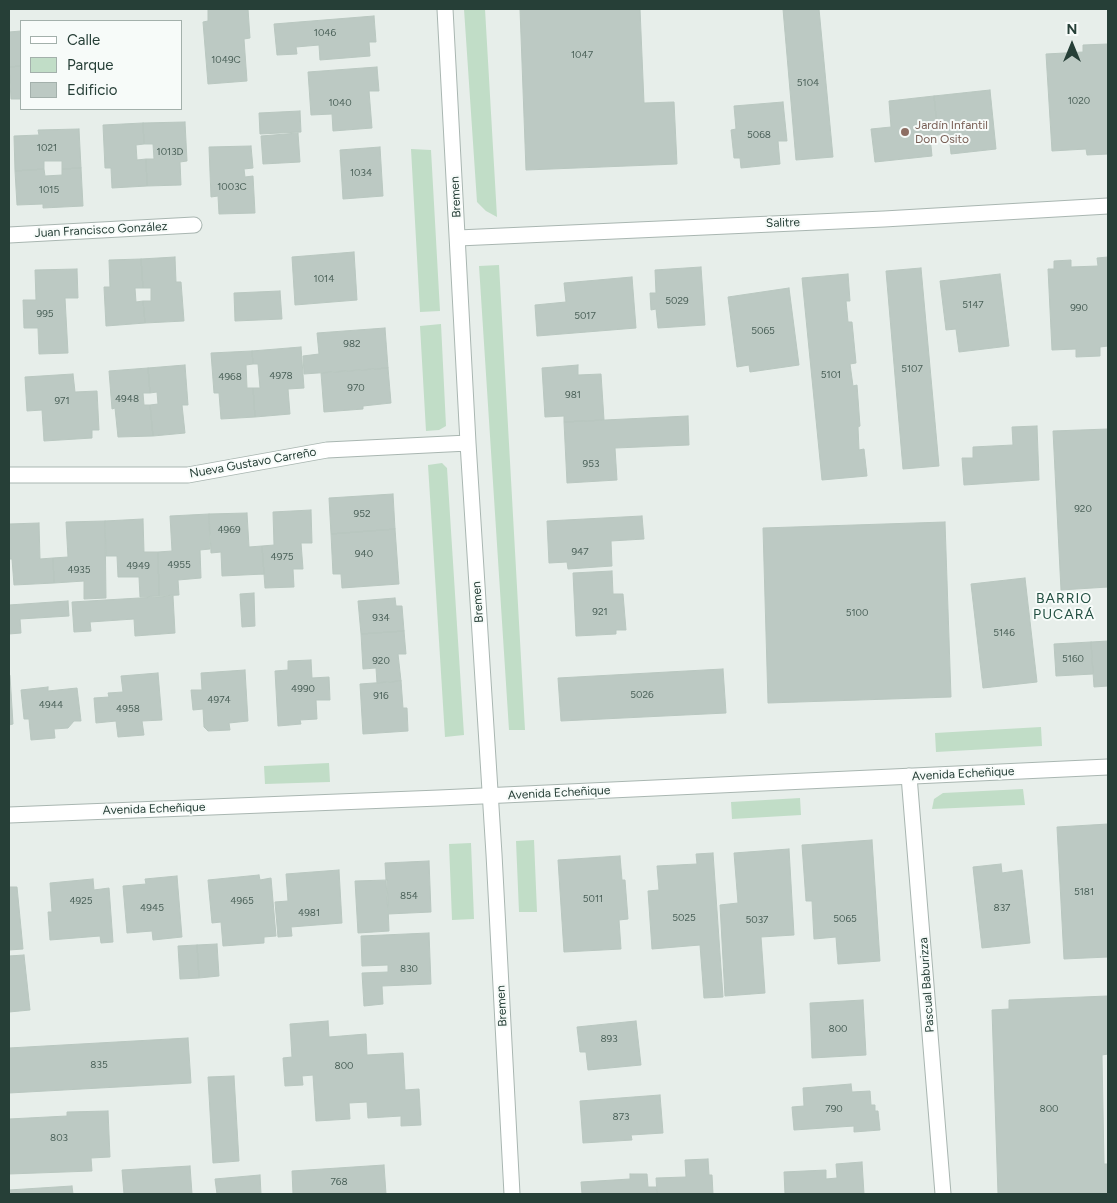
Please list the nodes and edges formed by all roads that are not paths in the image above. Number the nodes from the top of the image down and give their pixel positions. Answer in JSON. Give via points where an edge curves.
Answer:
{"nodes":[{"id":1,"x":445,"y":9,"type":"edge"},
{"id":2,"x":1108,"y":206,"type":"edge"},
{"id":3,"x":194,"y":226,"type":"dead end"},
{"id":4,"x":9,"y":235,"type":"edge"},
{"id":5,"x":458,"y":238,"type":"junction"},
{"id":6,"x":468,"y":442,"type":"junction"},
{"id":7,"x":9,"y":475,"type":"edge"},
{"id":8,"x":1108,"y":767,"type":"edge"},
{"id":9,"x":909,"y":776,"type":"junction"},
{"id":10,"x":489,"y":796,"type":"junction"},
{"id":11,"x":9,"y":815,"type":"edge"},
{"id":12,"x":512,"y":1194,"type":"edge"},
{"id":13,"x":943,"y":1194,"type":"edge"}],
"edges":[{"from":1,"to":5,"type":"street","name":"Bremen"},
{"from":2,"to":5,"type":"street","name":"Salitre"},
{"from":3,"to":4,"type":"street","name":"Juan Francisco González"},
{"from":5,"to":6,"type":"street","name":"Bremen"},
{"from":6,"to":7,"type":"street","name":"Nueva Gustavo Carreño","via":[[327,450],[188,475]]},
{"from":6,"to":10,"type":"street","name":"Bremen"},
{"from":8,"to":9,"type":"street","name":"Avenida Echeñique"},
{"from":9,"to":10,"type":"street","name":"Avenida Echeñique"},
{"from":9,"to":13,"type":"street","name":"Pascual Baburizza"},
{"from":10,"to":11,"type":"street","name":"Avenida Echeñique"},
{"from":10,"to":12,"type":"street","name":"Bremen"}]}
